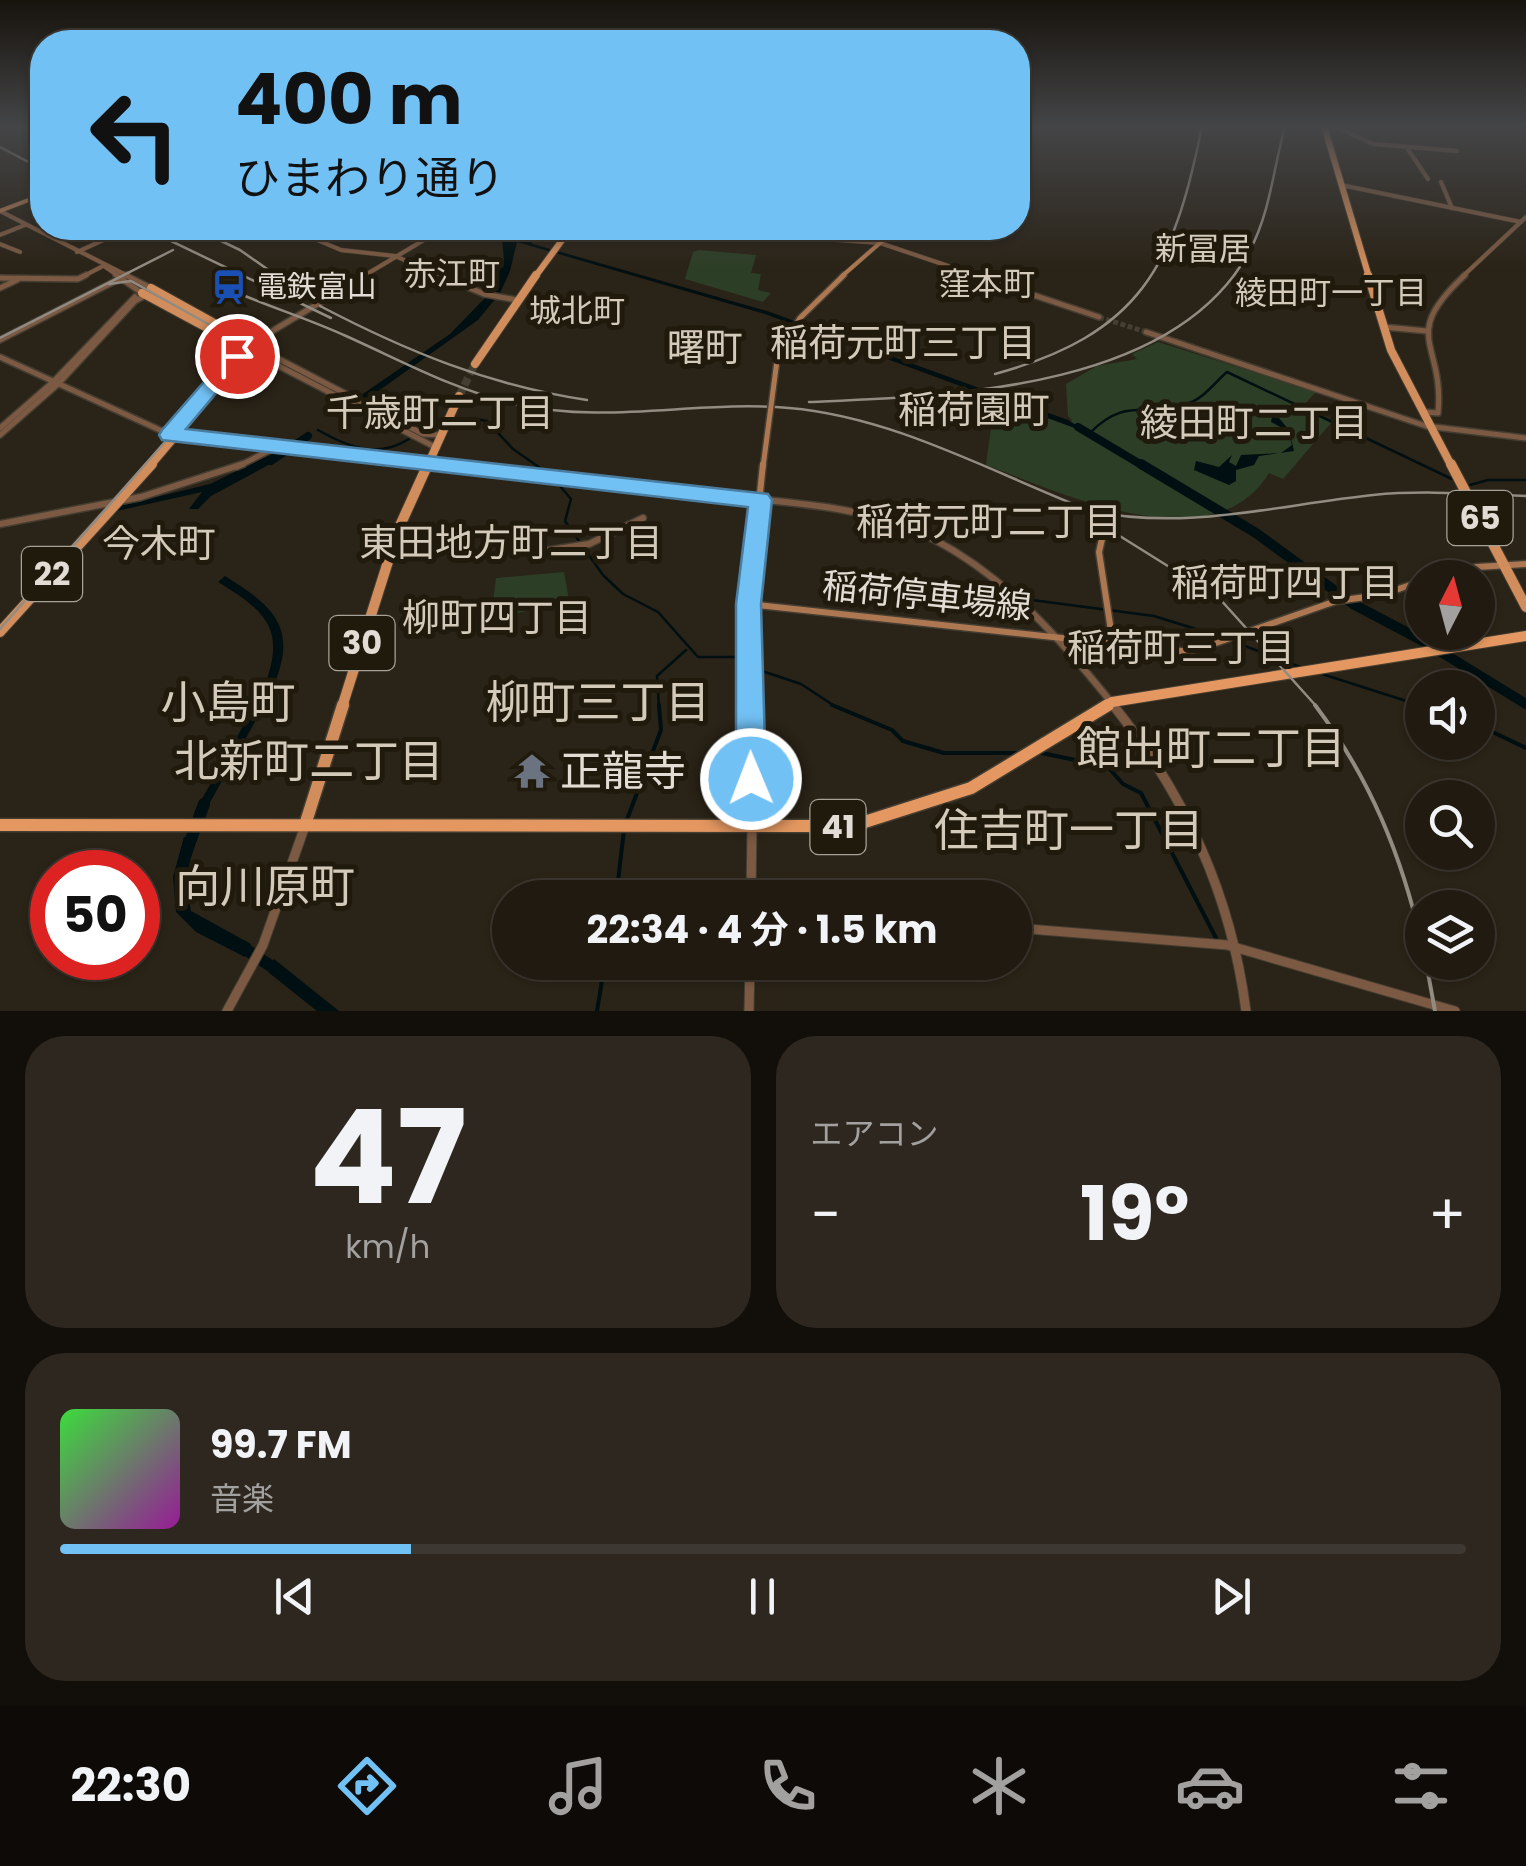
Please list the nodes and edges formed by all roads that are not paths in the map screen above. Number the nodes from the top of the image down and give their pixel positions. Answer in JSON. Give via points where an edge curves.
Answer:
{"nodes":[{"id":1,"x":1338,"y":173,"type":"edge"},
{"id":2,"x":1424,"y":173,"type":"edge"},
{"id":3,"x":1428,"y":179,"type":"dead end"},
{"id":4,"x":1441,"y":182,"type":"dead end"},
{"id":5,"x":1341,"y":185,"type":"junction"},
{"id":6,"x":30,"y":200,"type":"edge"},
{"id":7,"x":1452,"y":208,"type":"junction"},
{"id":8,"x":0,"y":211,"type":"edge"},
{"id":9,"x":1524,"y":221,"type":"edge"},
{"id":10,"x":26,"y":225,"type":"junction"},
{"id":11,"x":30,"y":227,"type":"edge"},
{"id":12,"x":0,"y":235,"type":"edge"},
{"id":13,"x":55,"y":240,"type":"edge"},
{"id":14,"x":104,"y":240,"type":"edge"},
{"id":15,"x":317,"y":240,"type":"edge"},
{"id":16,"x":426,"y":240,"type":"edge"},
{"id":17,"x":562,"y":240,"type":"edge"},
{"id":18,"x":827,"y":240,"type":"edge"},
{"id":19,"x":884,"y":240,"type":"edge"},
{"id":20,"x":0,"y":244,"type":"edge"},
{"id":21,"x":880,"y":244,"type":"junction"},
{"id":22,"x":20,"y":252,"type":"dead end"},
{"id":23,"x":78,"y":252,"type":"junction"},
{"id":24,"x":397,"y":257,"type":"junction"},
{"id":25,"x":104,"y":266,"type":"junction"},
{"id":26,"x":0,"y":276,"type":"edge"},
{"id":27,"x":24,"y":276,"type":"junction"},
{"id":28,"x":122,"y":278,"type":"junction"},
{"id":29,"x":0,"y":288,"type":"edge"},
{"id":30,"x":149,"y":292,"type":"junction"},
{"id":31,"x":517,"y":300,"type":"junction"},
{"id":32,"x":48,"y":313,"type":"dead end"},
{"id":33,"x":1099,"y":316,"type":"tunnel mouth"},
{"id":34,"x":1383,"y":327,"type":"junction"},
{"id":35,"x":1427,"y":331,"type":"junction"},
{"id":36,"x":1146,"y":332,"type":"tunnel mouth"},
{"id":37,"x":0,"y":340,"type":"edge"},
{"id":38,"x":248,"y":348,"type":"junction"},
{"id":39,"x":0,"y":356,"type":"edge"},
{"id":40,"x":475,"y":364,"type":"tunnel mouth"},
{"id":41,"x":56,"y":383,"type":"junction"},
{"id":42,"x":459,"y":396,"type":"tunnel mouth"},
{"id":43,"x":362,"y":405,"type":"junction"},
{"id":44,"x":1425,"y":412,"type":"junction"},
{"id":45,"x":1434,"y":428,"type":"junction"},
{"id":46,"x":0,"y":432,"type":"edge"},
{"id":47,"x":173,"y":435,"type":"junction"},
{"id":48,"x":440,"y":435,"type":"junction"},
{"id":49,"x":1526,"y":438,"type":"edge"},
{"id":50,"x":435,"y":447,"type":"junction"},
{"id":51,"x":278,"y":448,"type":"junction"},
{"id":52,"x":427,"y":465,"type":"junction"},
{"id":53,"x":760,"y":500,"type":"junction"},
{"id":54,"x":108,"y":508,"type":"junction"},
{"id":55,"x":643,"y":518,"type":"dead end"},
{"id":56,"x":0,"y":524,"type":"edge"},
{"id":57,"x":1102,"y":538,"type":"dead end"},
{"id":58,"x":544,"y":550,"type":"dead end"},
{"id":59,"x":1526,"y":564,"type":"edge"},
{"id":60,"x":1504,"y":566,"type":"junction"},
{"id":61,"x":1495,"y":567,"type":"edge"},
{"id":62,"x":1405,"y":586,"type":"edge"},
{"id":63,"x":749,"y":604,"type":"junction"},
{"id":64,"x":1526,"y":607,"type":"edge"},
{"id":65,"x":0,"y":624,"type":"edge"},
{"id":66,"x":0,"y":632,"type":"edge"},
{"id":67,"x":1526,"y":636,"type":"edge"},
{"id":68,"x":1058,"y":638,"type":"junction"},
{"id":69,"x":1113,"y":644,"type":"junction"},
{"id":70,"x":1112,"y":702,"type":"junction"},
{"id":71,"x":752,"y":823,"type":"junction"},
{"id":72,"x":305,"y":824,"type":"junction"},
{"id":73,"x":0,"y":825,"type":"edge"},
{"id":74,"x":752,"y":880,"type":"edge"},
{"id":75,"x":1032,"y":929,"type":"edge"},
{"id":76,"x":1239,"y":949,"type":"junction"},
{"id":77,"x":750,"y":980,"type":"edge"},
{"id":78,"x":227,"y":1011,"type":"edge"},
{"id":79,"x":749,"y":1011,"type":"edge"},
{"id":80,"x":1246,"y":1011,"type":"edge"},
{"id":81,"x":1455,"y":1011,"type":"edge"}],
"edges":[{"from":1,"to":5,"type":"main road","number":"65"},
{"from":2,"to":3,"type":"street"},
{"from":4,"to":7,"type":"street"},
{"from":5,"to":7,"type":"street"},
{"from":5,"to":34,"type":"main road","number":"65"},
{"from":6,"to":8,"type":"main road"},
{"from":7,"to":9,"type":"street"},
{"from":8,"to":10,"type":"street"},
{"from":9,"to":35,"type":"street","via":[[1437,302]]},
{"from":10,"to":11,"type":"street"},
{"from":10,"to":12,"type":"street"},
{"from":13,"to":23,"type":"street"},
{"from":14,"to":23,"type":"street"},
{"from":15,"to":24,"type":"street"},
{"from":16,"to":24,"type":"street"},
{"from":17,"to":31,"type":"main road"},
{"from":18,"to":21,"type":"street"},
{"from":19,"to":21,"type":"main road"},
{"from":20,"to":22,"type":"street"},
{"from":21,"to":33,"type":"street"},
{"from":21,"to":53,"type":"main road","bridge":true,"via":[[797,323],[778,353]]},
{"from":23,"to":25,"type":"street"},
{"from":24,"to":31,"type":"street"},
{"from":24,"to":38,"type":"street"},
{"from":25,"to":27,"type":"street","via":[[78,279]]},
{"from":25,"to":28,"type":"street"},
{"from":26,"to":27,"type":"street"},
{"from":27,"to":29,"type":"street"},
{"from":28,"to":30,"type":"street"},
{"from":28,"to":32,"type":"street"},
{"from":28,"to":37,"type":"street"},
{"from":30,"to":38,"type":"main road"},
{"from":30,"to":41,"type":"street"},
{"from":31,"to":40,"type":"main road"},
{"from":34,"to":35,"type":"street"},
{"from":34,"to":44,"type":"main road","number":"65"},
{"from":35,"to":44,"type":"street","via":[[1440,401],[1438,413]]},
{"from":36,"to":45,"type":"street"},
{"from":38,"to":43,"type":"street"},
{"from":38,"to":47,"type":"main road","number":"22"},
{"from":39,"to":41,"type":"street"},
{"from":41,"to":46,"type":"street"},
{"from":41,"to":47,"type":"street"},
{"from":42,"to":48,"type":"main road","number":"30"},
{"from":43,"to":48,"type":"street","via":[[422,434]]},
{"from":43,"to":50,"type":"street"},
{"from":44,"to":45,"type":"main road","number":"65"},
{"from":45,"to":49,"type":"street"},
{"from":45,"to":60,"type":"main road","number":"65"},
{"from":47,"to":51,"type":"street"},
{"from":47,"to":54,"type":"main road","number":"22"},
{"from":48,"to":50,"type":"main road","number":"30"},
{"from":50,"to":52,"type":"main road","number":"30"},
{"from":51,"to":52,"type":"street"},
{"from":51,"to":54,"type":"street","via":[[215,477]]},
{"from":52,"to":53,"type":"street"},
{"from":52,"to":72,"type":"main road","number":"30","via":[[398,530]]},
{"from":53,"to":63,"type":"main road"},
{"from":53,"to":68,"type":"street","via":[[840,510],[930,537],[988,572]]},
{"from":54,"to":56,"type":"street"},
{"from":54,"to":65,"type":"main road","number":"22"},
{"from":54,"to":66,"type":"main road","number":"22"},
{"from":55,"to":58,"type":"street","via":[[589,544]]},
{"from":57,"to":69,"type":"main road"},
{"from":59,"to":60,"type":"main road"},
{"from":60,"to":61,"type":"main road"},
{"from":60,"to":64,"type":"main road","number":"65"},
{"from":62,"to":69,"type":"main road","name":"稲荷停車場線","via":[[1336,601],[1196,652]]},
{"from":63,"to":68,"type":"main road","name":"稲荷停車場線"},
{"from":63,"to":71,"type":"main road"},
{"from":67,"to":70,"type":"highway","number":"41"},
{"from":68,"to":69,"type":"main road","name":"稲荷停車場線"},
{"from":68,"to":70,"type":"street"},
{"from":70,"to":71,"type":"highway","number":"41","via":[[971,788],[870,822],[832,828]]},
{"from":70,"to":76,"type":"street","via":[[1146,743],[1201,838]]},
{"from":71,"to":72,"type":"highway","number":"41"},
{"from":71,"to":74,"type":"street"},
{"from":72,"to":73,"type":"highway","number":"41"},
{"from":72,"to":78,"type":"street","via":[[266,941]]},
{"from":75,"to":76,"type":"street"},
{"from":76,"to":80,"type":"street"},
{"from":76,"to":81,"type":"street"},
{"from":77,"to":79,"type":"street"}]}
